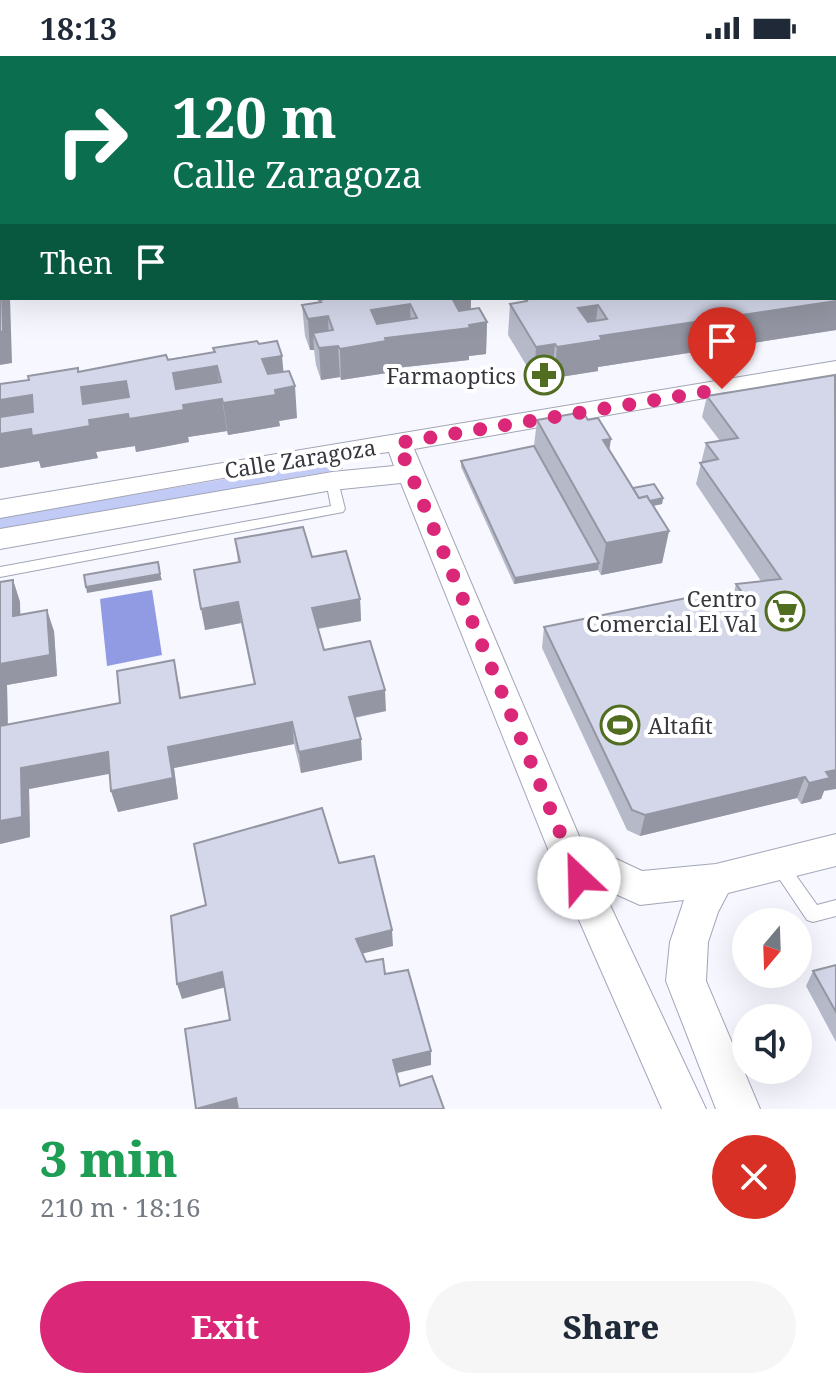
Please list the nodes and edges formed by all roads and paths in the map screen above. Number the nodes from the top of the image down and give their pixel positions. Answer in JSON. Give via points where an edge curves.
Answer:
{"nodes":[{"id":1,"x":836,"y":368,"type":"edge"},
{"id":2,"x":398,"y":443,"type":"junction"},
{"id":3,"x":411,"y":473,"type":"junction"},
{"id":4,"x":332,"y":481,"type":"junction"},
{"id":5,"x":0,"y":509,"type":"edge"},
{"id":6,"x":0,"y":539,"type":"edge"},
{"id":7,"x":0,"y":572,"type":"edge"},
{"id":8,"x":836,"y":850,"type":"edge"},
{"id":9,"x":568,"y":854,"type":"junction"},
{"id":10,"x":779,"y":865,"type":"junction"},
{"id":11,"x":716,"y":880,"type":"junction"},
{"id":12,"x":836,"y":908,"type":"edge"},
{"id":13,"x":684,"y":1109,"type":"edge"},
{"id":14,"x":738,"y":1109,"type":"edge"}],
"edges":[{"from":1,"to":2,"type":"street","name":"Calle Zaragoza"},
{"from":2,"to":3,"type":"street"},
{"from":2,"to":5,"type":"street","name":"Calle Zaragoza"},
{"from":3,"to":4,"type":"street","name":"Calle Zaragoza"},
{"from":3,"to":9,"type":"street"},
{"from":4,"to":6,"type":"street","name":"Calle Zaragoza"},
{"from":4,"to":7,"type":"lane","via":[[338,509]]},
{"from":8,"to":10,"type":"street"},
{"from":9,"to":11,"type":"street","via":[[640,888]]},
{"from":9,"to":13,"type":"street"},
{"from":10,"to":11,"type":"street"},
{"from":10,"to":12,"type":"lane","via":[[813,914]]},
{"from":11,"to":14,"type":"street","via":[[689,942],[686,981]]}]}
